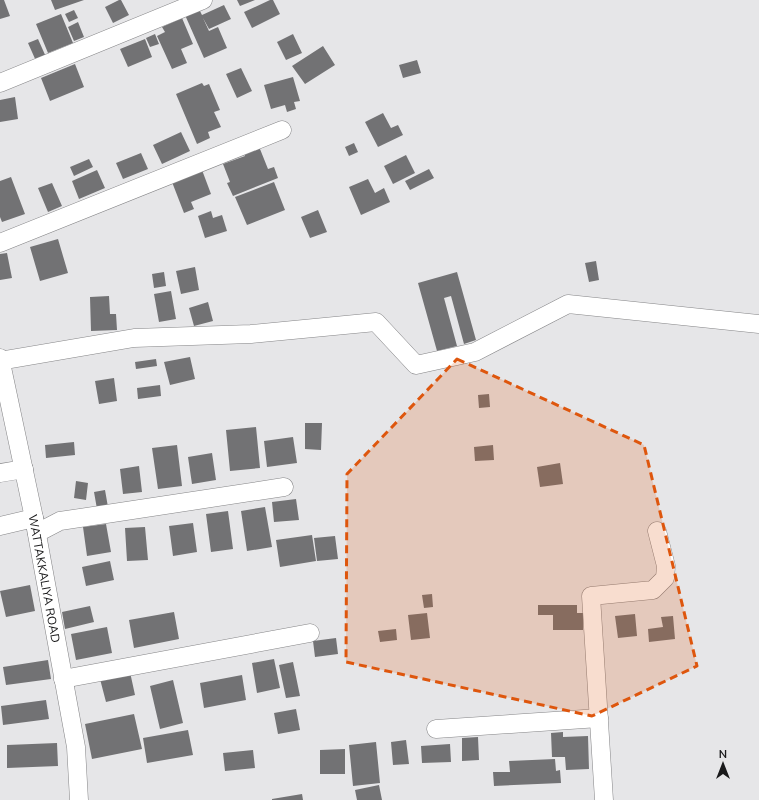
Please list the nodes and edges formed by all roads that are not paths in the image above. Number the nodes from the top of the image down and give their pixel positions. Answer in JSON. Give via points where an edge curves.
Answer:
{"nodes":[{"id":1,"x":203,"y":0,"type":"edge"},
{"id":2,"x":0,"y":83,"type":"edge"},
{"id":3,"x":282,"y":130,"type":"dead end"},
{"id":4,"x":0,"y":243,"type":"edge"},
{"id":5,"x":759,"y":324,"type":"edge"},
{"id":6,"x":0,"y":358,"type":"edge"},
{"id":7,"x":0,"y":361,"type":"edge"},
{"id":8,"x":24,"y":469,"type":"junction"},
{"id":9,"x":0,"y":473,"type":"edge"},
{"id":10,"x":284,"y":487,"type":"dead end"},
{"id":11,"x":0,"y":526,"type":"edge"},
{"id":12,"x":35,"y":526,"type":"junction"},
{"id":13,"x":657,"y":531,"type":"dead end"},
{"id":14,"x":310,"y":632,"type":"dead end"},
{"id":15,"x":63,"y":679,"type":"junction"},
{"id":16,"x":599,"y":718,"type":"junction"},
{"id":17,"x":436,"y":729,"type":"dead end"},
{"id":18,"x":79,"y":800,"type":"edge"},
{"id":19,"x":604,"y":800,"type":"edge"}],
"edges":[{"from":1,"to":2,"type":"street"},
{"from":3,"to":4,"type":"street"},
{"from":5,"to":7,"type":"street","via":[[568,304],[475,352],[416,365],[376,322],[252,334],[134,338]]},
{"from":6,"to":7,"type":"street","name":"WATTAKKALIYA ROAD"},
{"from":7,"to":8,"type":"street","name":"WATTAKKALIYA ROAD"},
{"from":8,"to":9,"type":"street"},
{"from":8,"to":12,"type":"street","name":"WATTAKKALIYA ROAD"},
{"from":10,"to":12,"type":"street"},
{"from":11,"to":12,"type":"street"},
{"from":12,"to":15,"type":"street","name":"WATTAKKALIYA ROAD"},
{"from":13,"to":16,"type":"street","via":[[666,572],[665,578],[653,590],[591,596]]},
{"from":14,"to":15,"type":"street"},
{"from":15,"to":18,"type":"street","name":"WATTAKKALIYA ROAD","via":[[76,747]]},
{"from":16,"to":17,"type":"street"},
{"from":16,"to":19,"type":"street"}]}
